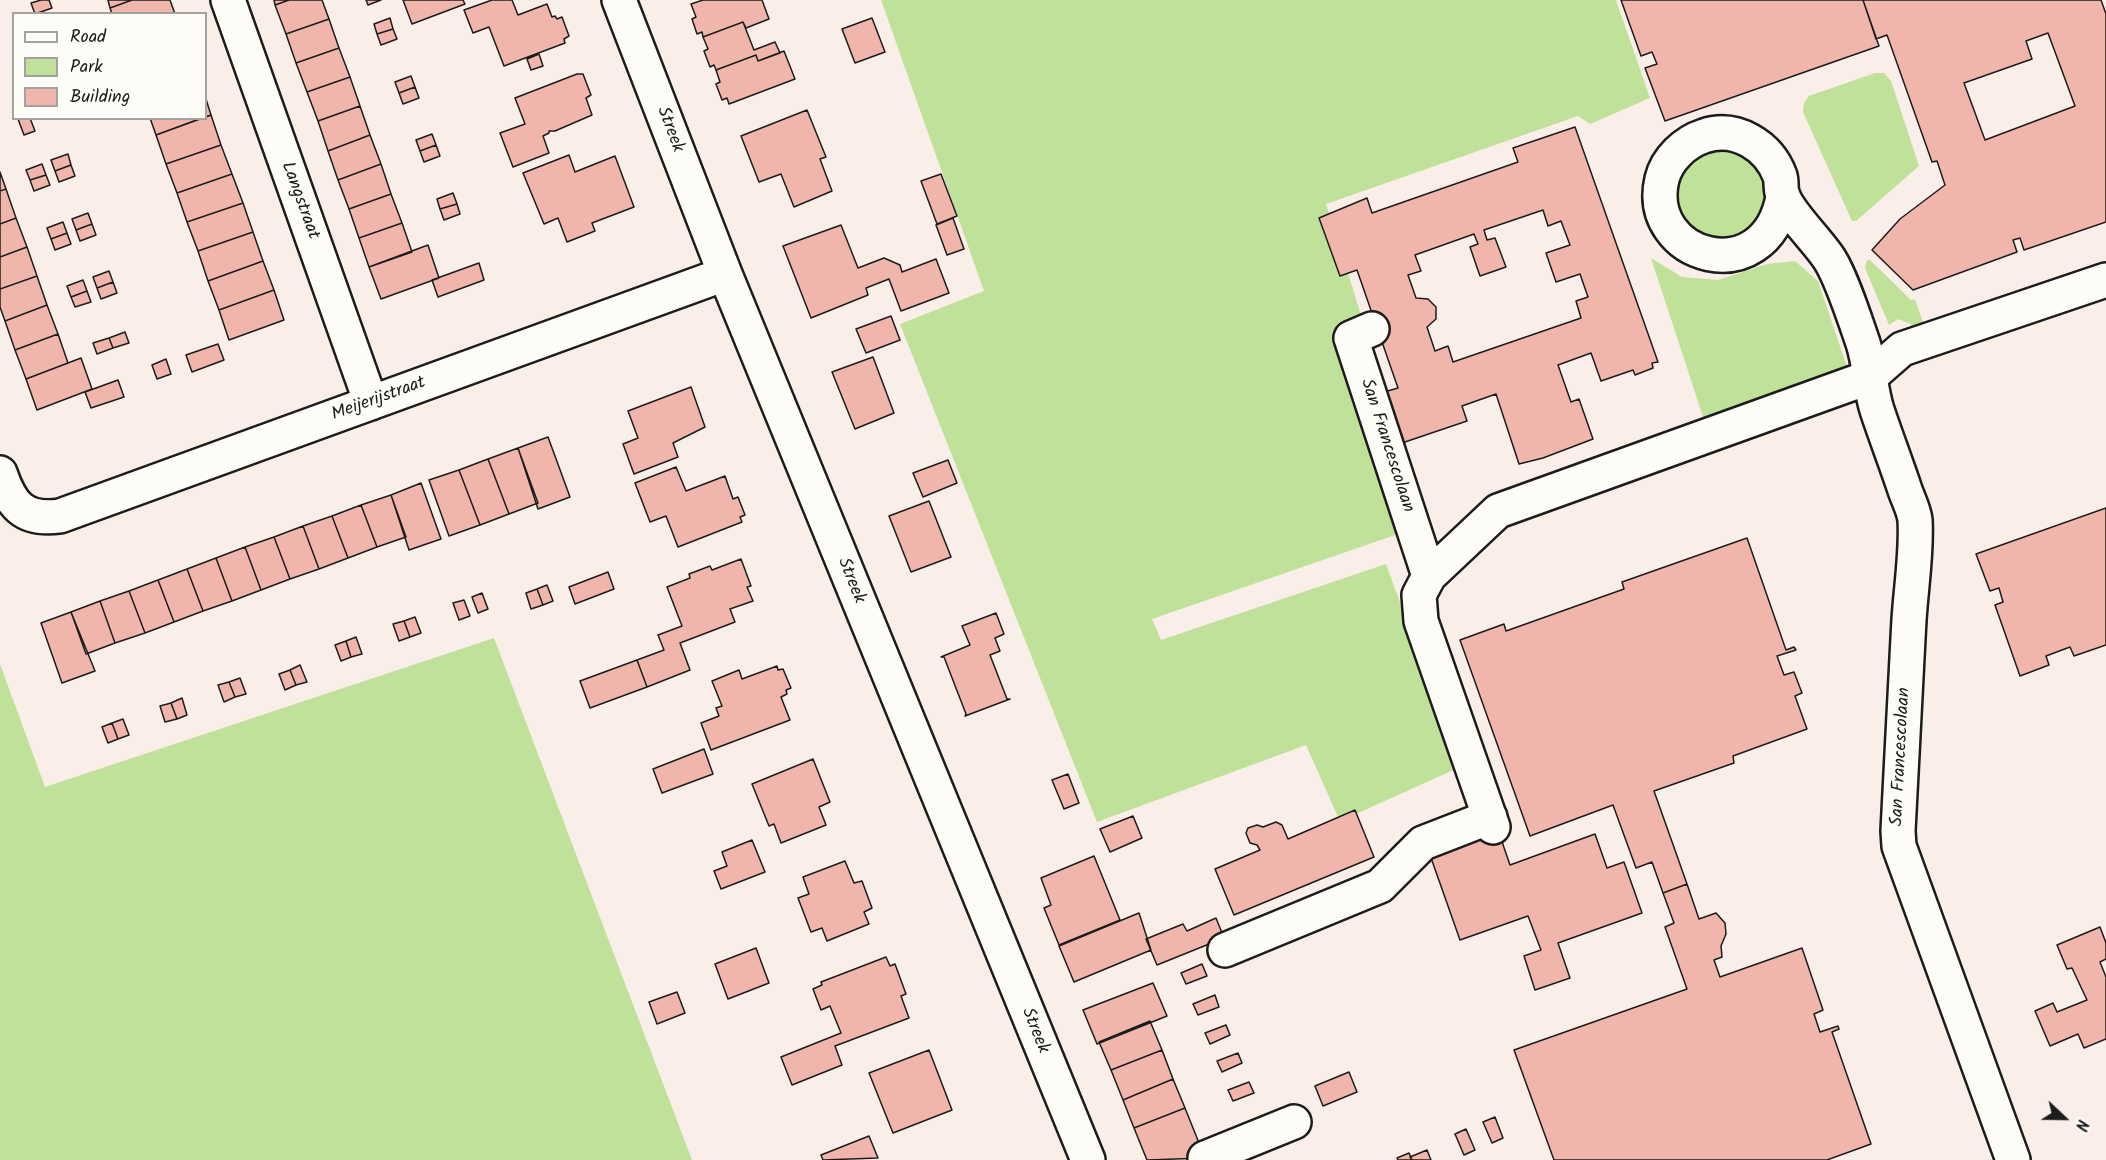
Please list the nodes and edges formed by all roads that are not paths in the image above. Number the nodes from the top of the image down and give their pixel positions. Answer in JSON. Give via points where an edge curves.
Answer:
{"nodes":[{"id":1,"x":228,"y":0,"type":"edge"},
{"id":2,"x":618,"y":0,"type":"edge"},
{"id":3,"x":1783,"y":197,"type":"dead end"},
{"id":4,"x":725,"y":274,"type":"junction"},
{"id":5,"x":2106,"y":280,"type":"edge"},
{"id":6,"x":1372,"y":329,"type":"dead end"},
{"id":7,"x":1870,"y":377,"type":"junction"},
{"id":8,"x":371,"y":403,"type":"junction"},
{"id":9,"x":0,"y":473,"type":"edge"},
{"id":10,"x":1429,"y":576,"type":"junction"},
{"id":11,"x":1225,"y":950,"type":"dead end"},
{"id":12,"x":1294,"y":1122,"type":"dead end"},
{"id":13,"x":1205,"y":1158,"type":"dead end"},
{"id":14,"x":1088,"y":1160,"type":"edge"},
{"id":15,"x":2013,"y":1160,"type":"edge"}],
"edges":[{"from":1,"to":8,"type":"street","name":"Langstraat"},
{"from":2,"to":4,"type":"street","name":"Streek"},
{"from":3,"to":7,"type":"street","name":"San Francescolaan","via":[[1831,261],[1864,345]]},
{"from":4,"to":8,"type":"street","name":"Meijerijstraat"},
{"from":4,"to":14,"type":"street","name":"Streek"},
{"from":5,"to":7,"type":"street","via":[[1902,348]]},
{"from":6,"to":10,"type":"street","name":"San Francescolaan","via":[[1351,338]]},
{"from":7,"to":10,"type":"street","via":[[1498,511]]},
{"from":7,"to":15,"type":"street","name":"San Francescolaan","via":[[1876,406],[1915,518],[1899,846]]},
{"from":8,"to":9,"type":"street","name":"Meijerijstraat","via":[[60,516],[31,516],[12,501]]},
{"from":10,"to":11,"type":"street","via":[[1419,596],[1421,621],[1491,822],[1423,843],[1380,886]]},
{"from":12,"to":13,"type":"street"}]}
